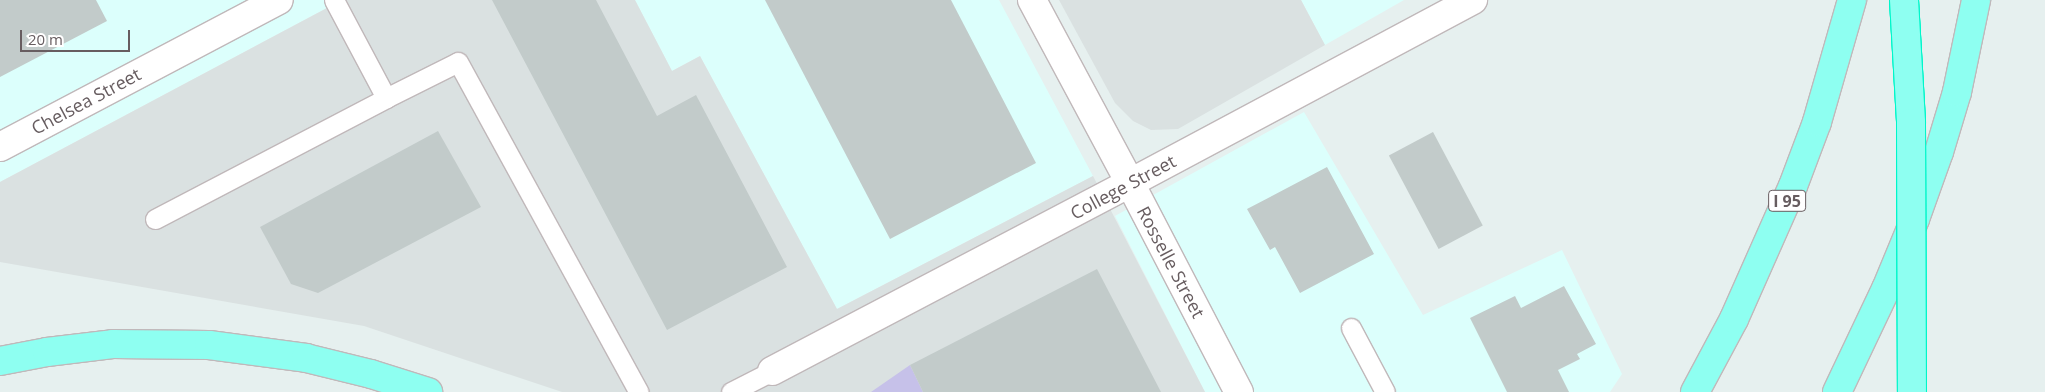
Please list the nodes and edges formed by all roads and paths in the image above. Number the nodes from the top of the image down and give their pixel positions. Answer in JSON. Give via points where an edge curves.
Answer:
{"nodes":[{"id":1,"x":279,"y":0,"type":"edge"},
{"id":2,"x":334,"y":0,"type":"edge"},
{"id":3,"x":1032,"y":0,"type":"edge"},
{"id":4,"x":1473,"y":0,"type":"edge"},
{"id":5,"x":1852,"y":0,"type":"edge"},
{"id":6,"x":1904,"y":0,"type":"edge"},
{"id":7,"x":1976,"y":0,"type":"edge"},
{"id":8,"x":386,"y":98,"type":"junction"},
{"id":9,"x":0,"y":147,"type":"edge"},
{"id":10,"x":1130,"y":184,"type":"junction"},
{"id":11,"x":156,"y":219,"type":"dead end"},
{"id":12,"x":1351,"y":328,"type":"dead end"},
{"id":13,"x":0,"y":361,"type":"edge"},
{"id":14,"x":772,"y":371,"type":"joint"},
{"id":15,"x":428,"y":392,"type":"edge"},
{"id":16,"x":639,"y":392,"type":"edge"},
{"id":17,"x":731,"y":392,"type":"edge"},
{"id":18,"x":1239,"y":392,"type":"edge"},
{"id":19,"x":1385,"y":392,"type":"edge"},
{"id":20,"x":1695,"y":392,"type":"edge"},
{"id":21,"x":1837,"y":392,"type":"edge"},
{"id":22,"x":1912,"y":392,"type":"edge"}],
"edges":[{"from":1,"to":9,"type":"street","name":"Chelsea Street"},
{"from":2,"to":8,"type":"lane"},
{"from":3,"to":10,"type":"street","name":"Rosselle Street"},
{"from":4,"to":10,"type":"street","name":"College Street"},
{"from":5,"to":20,"type":"highway","number":"I 95","via":[[1820,113],[1794,186],[1734,320]]},
{"from":6,"to":22,"type":"highway","bridge":true,"via":[[1910,123]]},
{"from":7,"to":21,"type":"highway","via":[[1957,92],[1915,220]]},
{"from":8,"to":11,"type":"lane"},
{"from":8,"to":16,"type":"lane","via":[[458,62]]},
{"from":10,"to":14,"type":"street","name":"College Street"},
{"from":10,"to":18,"type":"street","name":"Rosselle Street"},
{"from":12,"to":19,"type":"lane"},
{"from":13,"to":15,"type":"highway","via":[[113,344],[209,345],[315,360]]},
{"from":14,"to":17,"type":"lane"}]}
